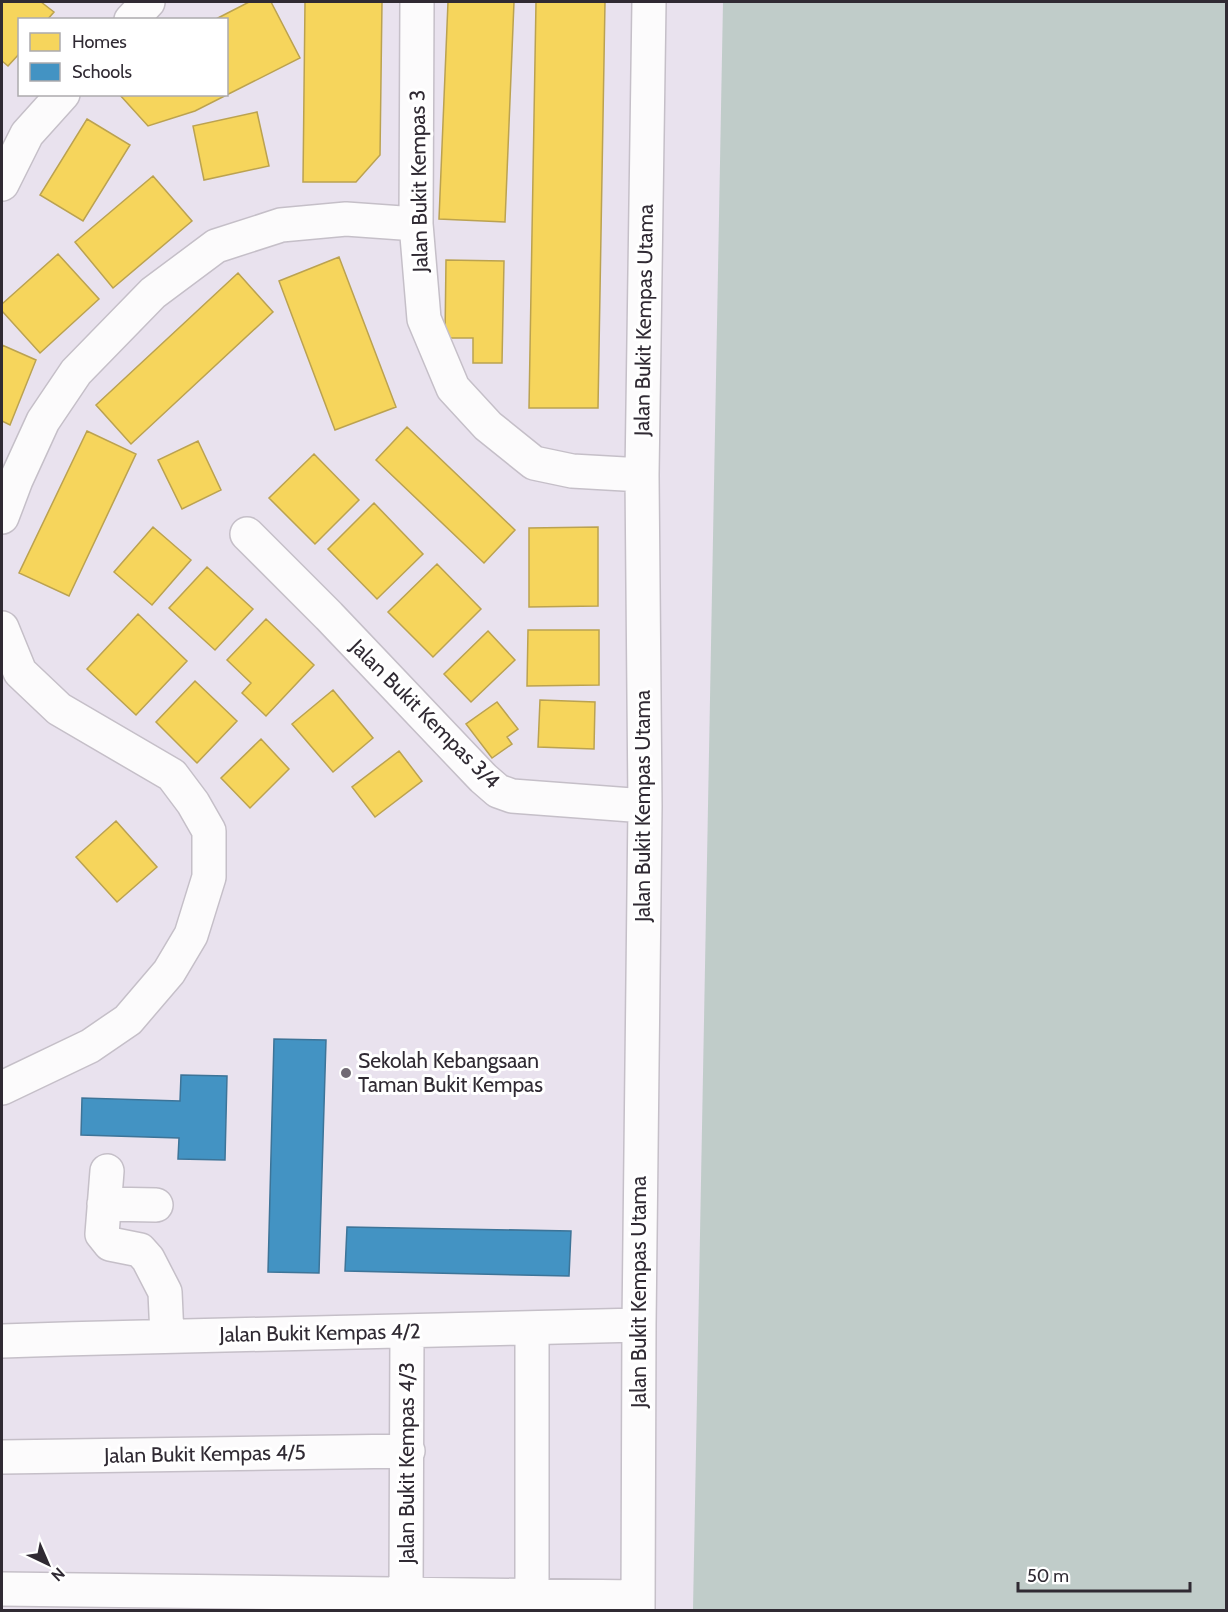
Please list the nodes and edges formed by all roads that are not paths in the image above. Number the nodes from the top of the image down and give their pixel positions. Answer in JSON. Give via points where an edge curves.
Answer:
{"nodes":[{"id":1,"x":148,"y":2,"type":"edge"},
{"id":2,"x":417,"y":2,"type":"edge"},
{"id":3,"x":649,"y":2,"type":"edge"},
{"id":4,"x":133,"y":18,"type":"edge"},
{"id":5,"x":61,"y":96,"type":"edge"},
{"id":6,"x":2,"y":184,"type":"edge"},
{"id":7,"x":416,"y":224,"type":"junction"},
{"id":8,"x":642,"y":475,"type":"junction"},
{"id":9,"x":2,"y":517,"type":"edge"},
{"id":10,"x":247,"y":534,"type":"dead end"},
{"id":11,"x":2,"y":628,"type":"edge"},
{"id":12,"x":645,"y":806,"type":"junction"},
{"id":13,"x":2,"y":1088,"type":"edge"},
{"id":14,"x":107,"y":1171,"type":"dead end"},
{"id":15,"x":104,"y":1204,"type":"junction"},
{"id":16,"x":156,"y":1205,"type":"dead end"},
{"id":17,"x":639,"y":1325,"type":"junction"},
{"id":18,"x":532,"y":1328,"type":"junction"},
{"id":19,"x":407,"y":1332,"type":"junction"},
{"id":20,"x":167,"y":1336,"type":"junction"},
{"id":21,"x":2,"y":1341,"type":"edge"},
{"id":22,"x":408,"y":1451,"type":"junction"},
{"id":23,"x":2,"y":1457,"type":"edge"},
{"id":24,"x":2,"y":1589,"type":"edge"},
{"id":25,"x":406,"y":1595,"type":"junction"},
{"id":26,"x":532,"y":1596,"type":"junction"},
{"id":27,"x":638,"y":1604,"type":"edge"}],
"edges":[{"from":1,"to":4,"type":"street"},
{"from":2,"to":7,"type":"street","name":"Jalan Bukit Kempas 3"},
{"from":3,"to":8,"type":"street","name":"Jalan Bukit Kempas Utama"},
{"from":5,"to":6,"type":"street","via":[[27,134]]},
{"from":7,"to":8,"type":"street","name":"Jalan Bukit Kempas 3","via":[[424,319],[453,388],[488,426],[534,463],[572,471]]},
{"from":7,"to":9,"type":"street","via":[[346,219],[281,225],[216,246],[153,293],[76,372],[43,421]]},
{"from":8,"to":12,"type":"street","name":"Jalan Bukit Kempas Utama"},
{"from":10,"to":12,"type":"street","name":"Jalan Bukit Kempas 3/4","via":[[498,791],[512,796]]},
{"from":11,"to":13,"type":"street","via":[[20,672],[59,709],[172,775],[209,831],[209,877],[191,935],[169,972],[119,1027],[90,1046]]},
{"from":12,"to":17,"type":"street","name":"Jalan Bukit Kempas Utama"},
{"from":14,"to":15,"type":"street"},
{"from":15,"to":16,"type":"street"},
{"from":15,"to":20,"type":"street","via":[[101,1227],[105,1240],[145,1254],[165,1292]]},
{"from":17,"to":18,"type":"street","name":"Jalan Bukit Kempas 4/2"},
{"from":17,"to":27,"type":"street","name":"Jalan Bukit Kempas Utama"},
{"from":18,"to":19,"type":"street","name":"Jalan Bukit Kempas 4/2"},
{"from":18,"to":26,"type":"street"},
{"from":19,"to":20,"type":"street","name":"Jalan Bukit Kempas 4/2"},
{"from":19,"to":22,"type":"street","name":"Jalan Bukit Kempas 4/3"},
{"from":20,"to":21,"type":"street","name":"Jalan Bukit Kempas 4/2"},
{"from":22,"to":23,"type":"street","name":"Jalan Bukit Kempas 4/5"},
{"from":22,"to":25,"type":"street","name":"Jalan Bukit Kempas 4/3"},
{"from":24,"to":25,"type":"street"},
{"from":25,"to":26,"type":"street"},
{"from":26,"to":27,"type":"street"}]}
